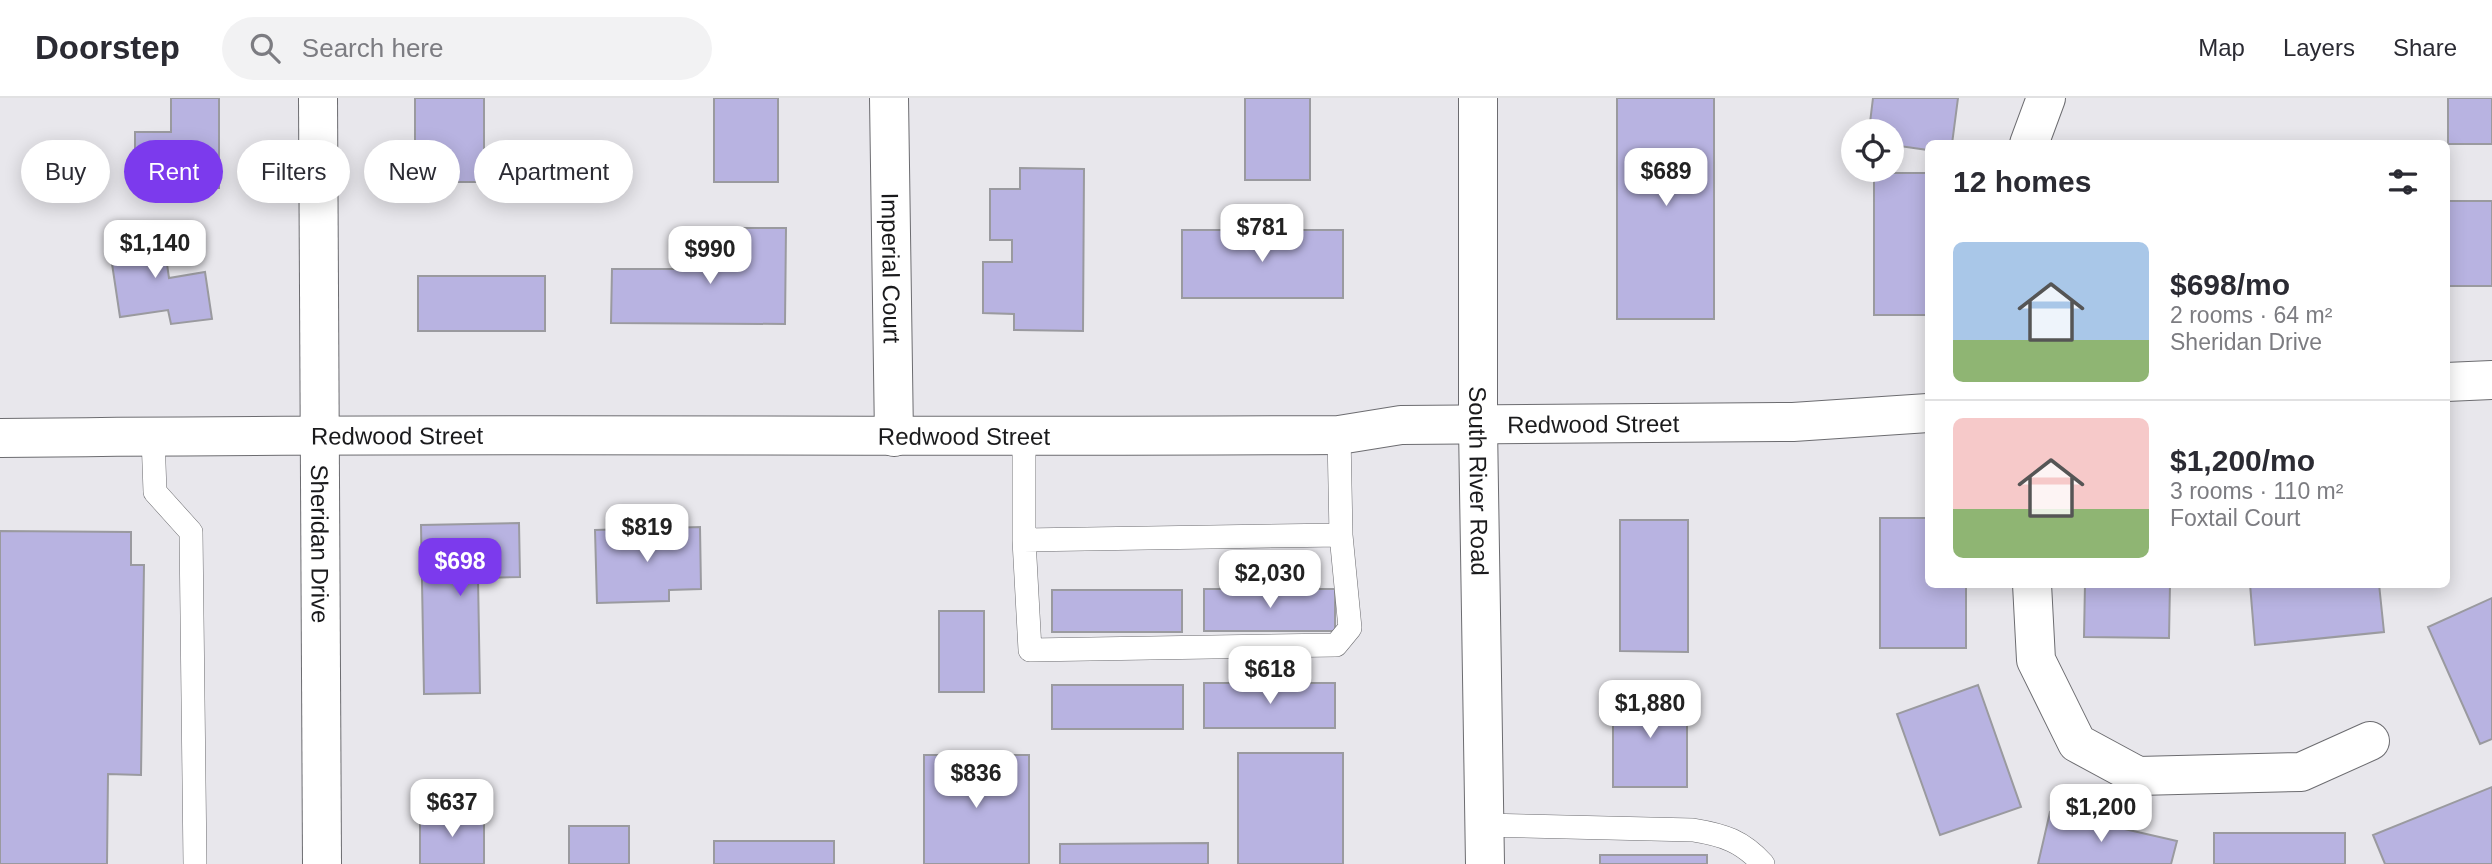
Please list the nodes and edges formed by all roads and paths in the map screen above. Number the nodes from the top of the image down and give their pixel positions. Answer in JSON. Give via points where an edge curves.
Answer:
{"nodes":[{"id":1,"x":318,"y":98,"type":"edge"},
{"id":2,"x":889,"y":98,"type":"edge"},
{"id":3,"x":1478,"y":98,"type":"edge"},
{"id":4,"x":2046,"y":98,"type":"edge"},
{"id":5,"x":2030,"y":140,"type":"edge"},
{"id":6,"x":2492,"y":380,"type":"edge"},
{"id":7,"x":2450,"y":382,"type":"edge"},
{"id":8,"x":1925,"y":413,"type":"edge"},
{"id":9,"x":1478,"y":426,"type":"junction"},
{"id":10,"x":320,"y":434,"type":"junction"},
{"id":11,"x":1339,"y":435,"type":"junction"},
{"id":12,"x":153,"y":436,"type":"junction"},
{"id":13,"x":1024,"y":437,"type":"junction"},
{"id":14,"x":0,"y":438,"type":"edge"},
{"id":15,"x":894,"y":438,"type":"junction"},
{"id":16,"x":1341,"y":536,"type":"junction"},
{"id":17,"x":1024,"y":540,"type":"junction"},
{"id":18,"x":2032,"y":588,"type":"edge"},
{"id":19,"x":2370,"y":741,"type":"dead end"},
{"id":20,"x":1485,"y":825,"type":"junction"},
{"id":21,"x":195,"y":864,"type":"edge"},
{"id":22,"x":322,"y":864,"type":"edge"},
{"id":23,"x":1485,"y":864,"type":"edge"},
{"id":24,"x":1763,"y":864,"type":"edge"}],
"edges":[{"from":1,"to":10,"type":"street","name":"Sheridan Drive"},
{"from":2,"to":15,"type":"street","name":"Imperial Court"},
{"from":3,"to":9,"type":"street","name":"South River Road"},
{"from":4,"to":5,"type":"street"},
{"from":6,"to":7,"type":"street"},
{"from":8,"to":9,"type":"street","name":"Redwood Street","via":[[1793,422]]},
{"from":9,"to":11,"type":"street","name":"Redwood Street","via":[[1401,425]]},
{"from":9,"to":20,"type":"street","name":"South River Road"},
{"from":10,"to":12,"type":"street","name":"Redwood Street"},
{"from":10,"to":15,"type":"street","name":"Redwood Street"},
{"from":10,"to":22,"type":"street","name":"Sheridan Drive"},
{"from":11,"to":13,"type":"street","name":"Redwood Street"},
{"from":11,"to":16,"type":"lane"},
{"from":12,"to":14,"type":"street","name":"Redwood Street"},
{"from":12,"to":21,"type":"lane","via":[[155,492],[191,532]]},
{"from":13,"to":15,"type":"street","name":"Redwood Street"},
{"from":13,"to":17,"type":"lane"},
{"from":16,"to":17,"type":"lane"},
{"from":16,"to":17,"type":"lane","via":[[1350,628],[1336,645],[1030,650]]},
{"from":18,"to":19,"type":"street","via":[[2036,660],[2077,743],[2138,776],[2301,772]]},
{"from":20,"to":23,"type":"street","name":"South River Road"},
{"from":20,"to":24,"type":"lane","via":[[1693,830],[1726,835],[1747,846]]}]}
